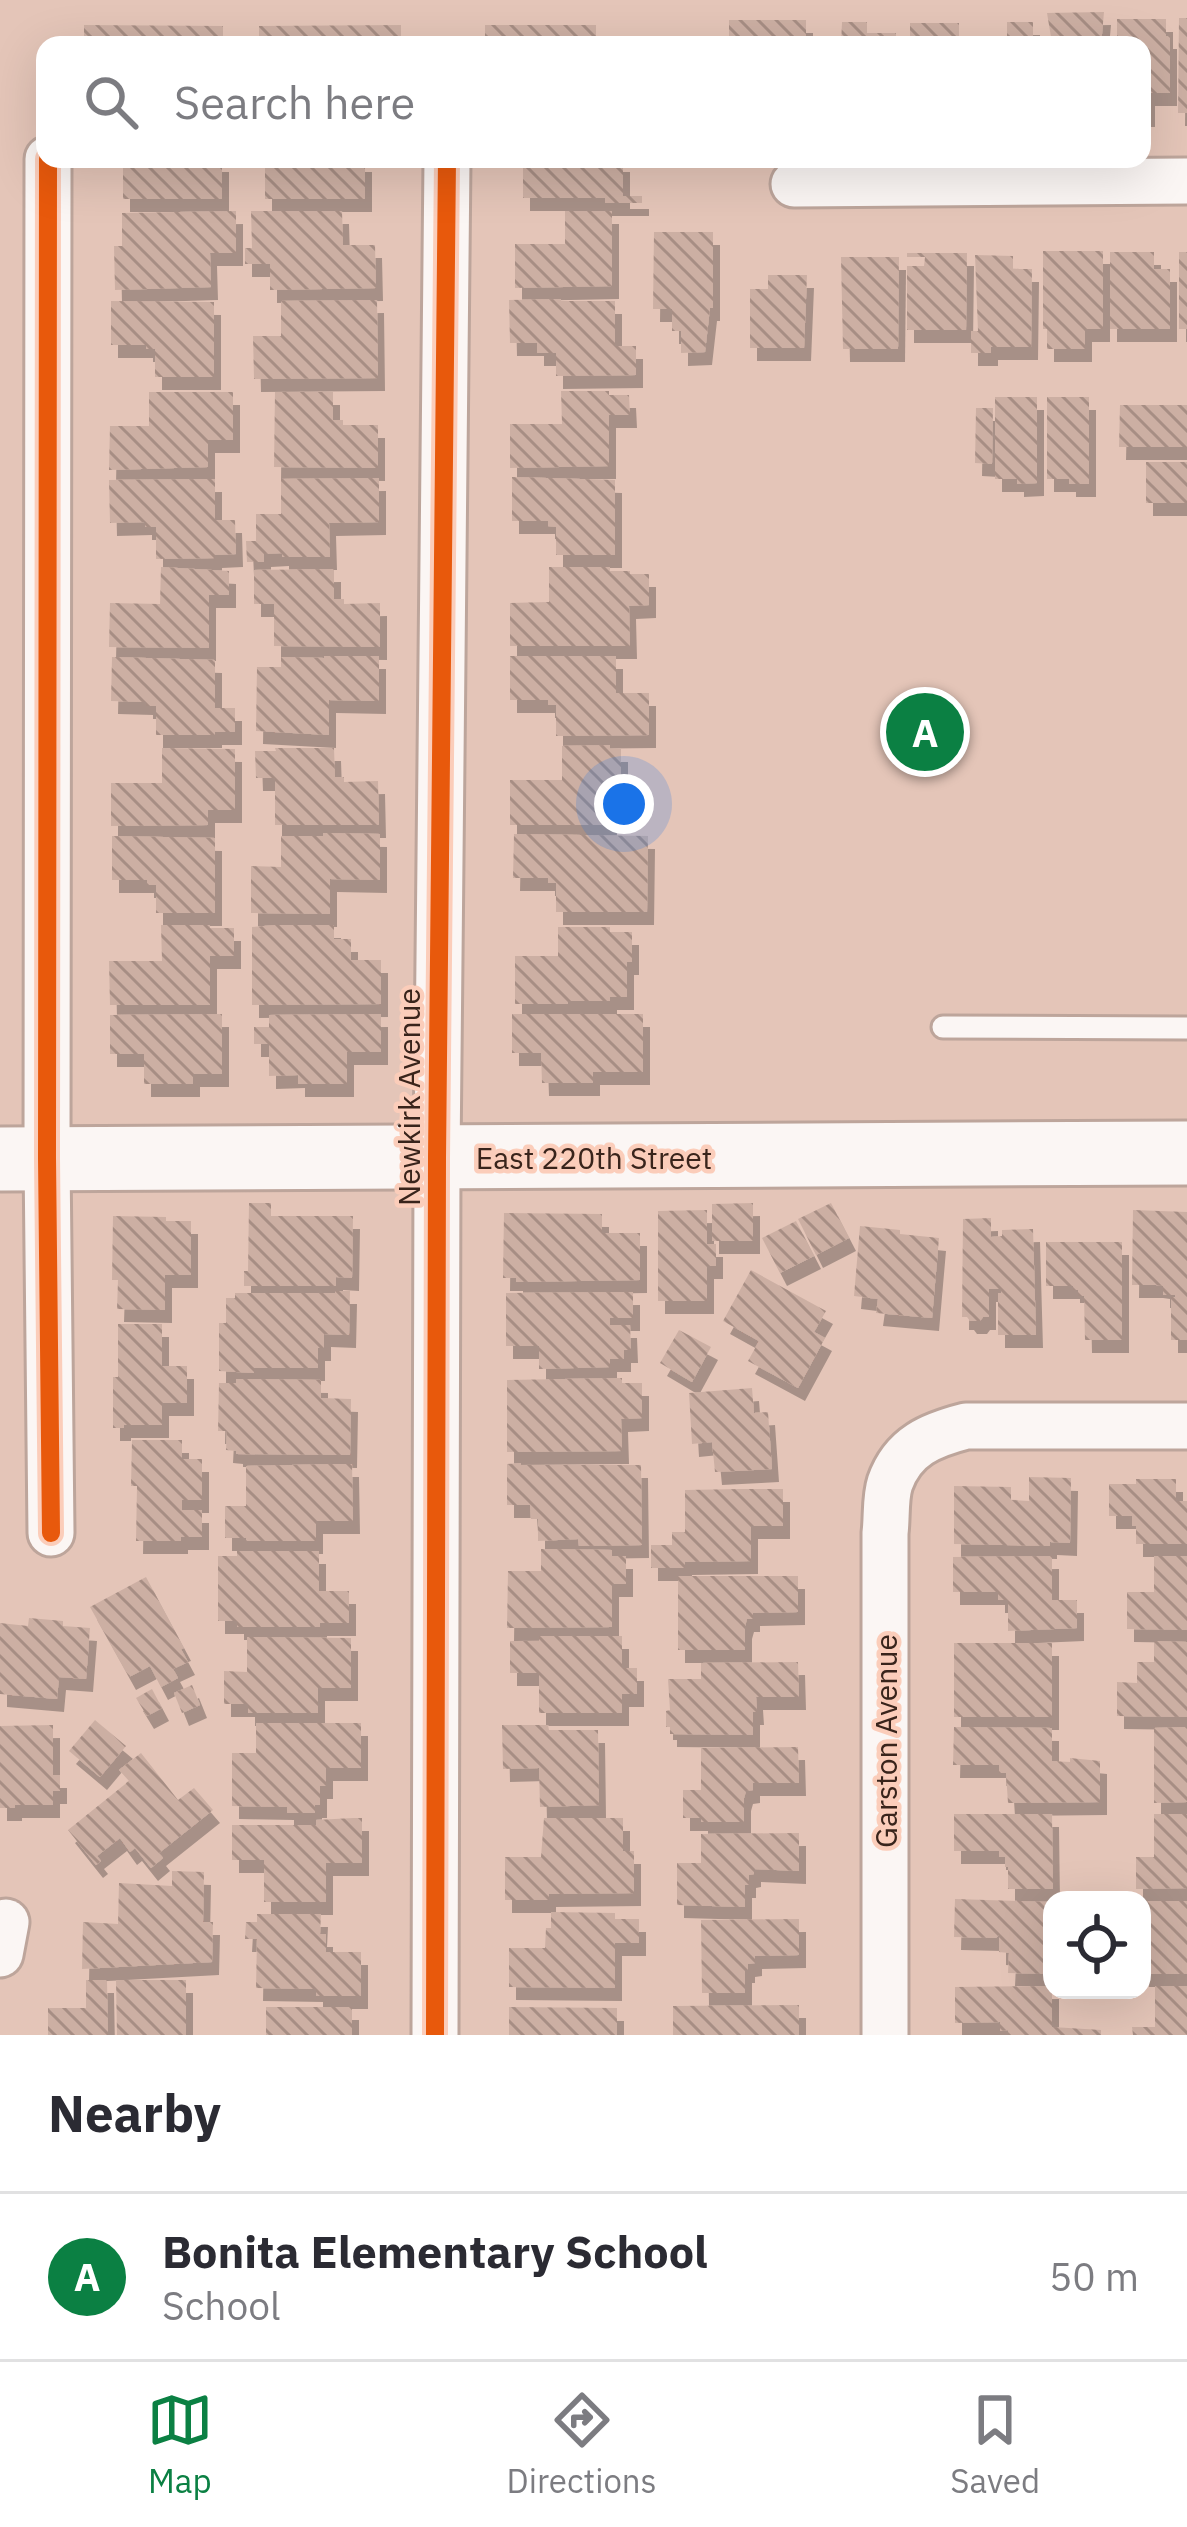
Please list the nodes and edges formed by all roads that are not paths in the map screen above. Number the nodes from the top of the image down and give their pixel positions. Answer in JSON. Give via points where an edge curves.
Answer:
{"nodes":[{"id":1,"x":48,"y":168,"type":"edge"},
{"id":2,"x":447,"y":168,"type":"edge"},
{"id":3,"x":1187,"y":181,"type":"edge"},
{"id":4,"x":794,"y":184,"type":"dead end"},
{"id":5,"x":944,"y":1028,"type":"dead end"},
{"id":6,"x":1187,"y":1028,"type":"edge"},
{"id":7,"x":1187,"y":1153,"type":"edge"},
{"id":8,"x":24,"y":1158,"type":"edge"},
{"id":9,"x":437,"y":1158,"type":"junction"},
{"id":10,"x":1187,"y":1426,"type":"edge"},
{"id":11,"x":51,"y":1533,"type":"dead end"},
{"id":12,"x":435,"y":2035,"type":"edge"},
{"id":13,"x":885,"y":2035,"type":"edge"}],
"edges":[{"from":1,"to":8,"type":"street"},
{"from":2,"to":9,"type":"street","name":"Newkirk Avenue"},
{"from":3,"to":4,"type":"street"},
{"from":5,"to":6,"type":"lane"},
{"from":7,"to":9,"type":"street","name":"East 220th Street"},
{"from":8,"to":9,"type":"street","name":"East 220th Street"},
{"from":8,"to":11,"type":"street"},
{"from":9,"to":12,"type":"street","name":"Newkirk Avenue"},
{"from":10,"to":13,"type":"street","name":"Garston Avenue","via":[[966,1426],[930,1435],[890,1484]]}]}
